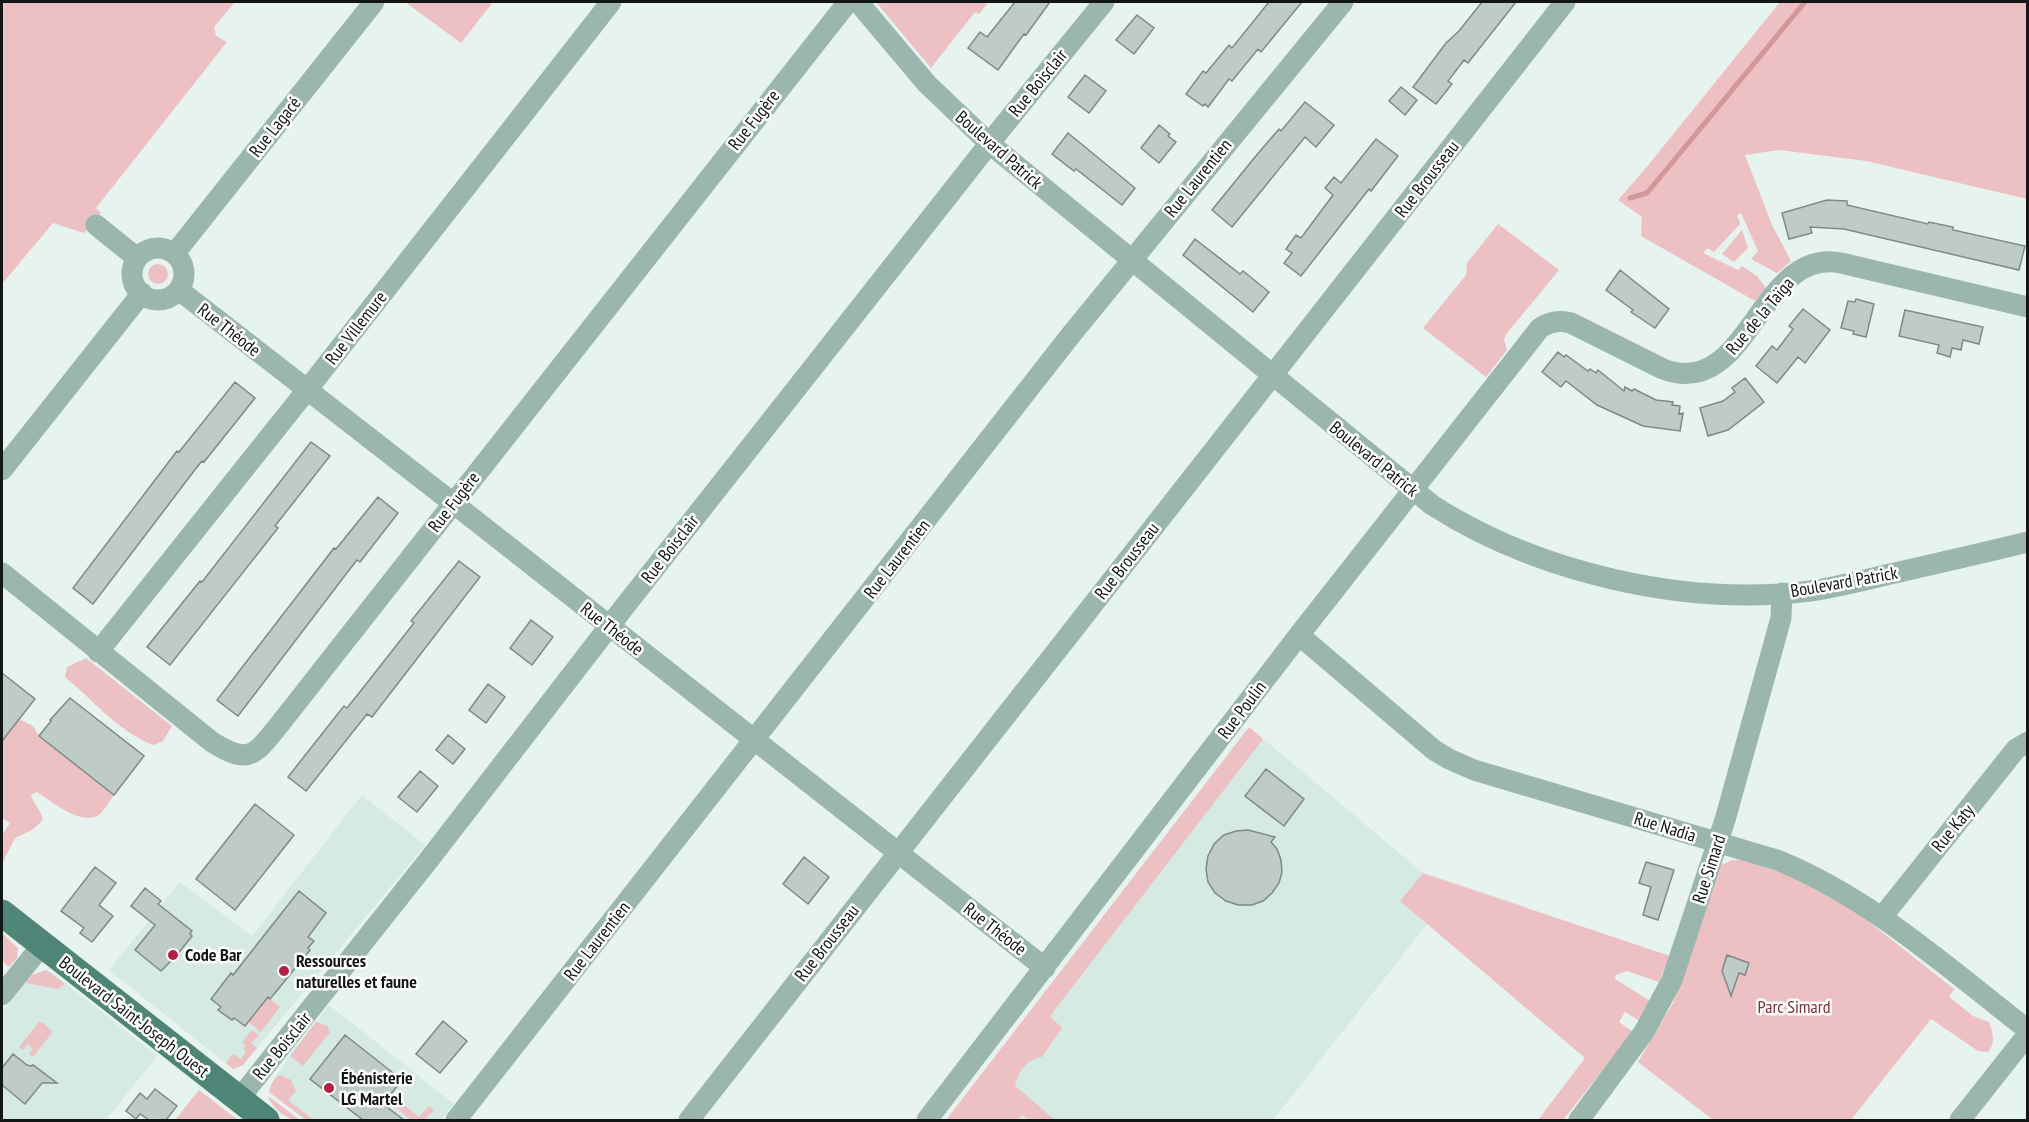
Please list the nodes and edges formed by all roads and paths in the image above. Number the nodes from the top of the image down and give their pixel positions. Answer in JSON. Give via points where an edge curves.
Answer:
{"nodes":[{"id":1,"x":374,"y":2,"type":"edge"},
{"id":2,"x":611,"y":2,"type":"edge"},
{"id":3,"x":848,"y":2,"type":"edge"},
{"id":4,"x":858,"y":2,"type":"edge"},
{"id":5,"x":1104,"y":2,"type":"edge"},
{"id":6,"x":1343,"y":2,"type":"edge"},
{"id":7,"x":1565,"y":2,"type":"edge"},
{"id":8,"x":990,"y":144,"type":"junction"},
{"id":9,"x":96,"y":225,"type":"dead end"},
{"id":10,"x":175,"y":253,"type":"junction"},
{"id":11,"x":137,"y":258,"type":"junction"},
{"id":12,"x":1131,"y":261,"type":"junction"},
{"id":13,"x":179,"y":290,"type":"junction"},
{"id":14,"x":142,"y":293,"type":"junction"},
{"id":15,"x":2028,"y":307,"type":"edge"},
{"id":16,"x":1571,"y":323,"type":"joint"},
{"id":17,"x":1273,"y":377,"type":"junction"},
{"id":18,"x":307,"y":390,"type":"junction"},
{"id":19,"x":2,"y":470,"type":"edge"},
{"id":20,"x":1413,"y":489,"type":"junction"},
{"id":21,"x":453,"y":503,"type":"junction"},
{"id":22,"x":2028,"y":542,"type":"edge"},
{"id":23,"x":2,"y":573,"type":"edge"},
{"id":24,"x":1782,"y":593,"type":"junction"},
{"id":25,"x":609,"y":627,"type":"junction"},
{"id":26,"x":1299,"y":636,"type":"junction"},
{"id":27,"x":98,"y":652,"type":"junction"},
{"id":28,"x":754,"y":741,"type":"junction"},
{"id":29,"x":2028,"y":742,"type":"edge"},
{"id":30,"x":1717,"y":843,"type":"junction"},
{"id":31,"x":898,"y":852,"type":"junction"},
{"id":32,"x":2,"y":913,"type":"edge"},
{"id":33,"x":1882,"y":917,"type":"junction"},
{"id":34,"x":42,"y":945,"type":"junction"},
{"id":35,"x":1045,"y":968,"type":"junction"},
{"id":36,"x":2,"y":995,"type":"edge"},
{"id":37,"x":2028,"y":1032,"type":"edge"},
{"id":38,"x":239,"y":1100,"type":"junction"},
{"id":39,"x":266,"y":1120,"type":"edge"},
{"id":40,"x":456,"y":1120,"type":"edge"},
{"id":41,"x":689,"y":1120,"type":"edge"},
{"id":42,"x":927,"y":1120,"type":"edge"},
{"id":43,"x":1579,"y":1120,"type":"edge"},
{"id":44,"x":1959,"y":1120,"type":"edge"}],
"edges":[{"from":1,"to":10,"type":"street","name":"Rue Lagacé"},
{"from":2,"to":18,"type":"street","name":"Rue Villemure"},
{"from":3,"to":21,"type":"street","name":"Rue Fugère"},
{"from":4,"to":8,"type":"street","name":"Boulevard Patrick","via":[[927,84]]},
{"from":5,"to":8,"type":"street","name":"Rue Boisclair"},
{"from":6,"to":12,"type":"street","name":"Rue Laurentien"},
{"from":7,"to":17,"type":"street","name":"Rue Brousseau"},
{"from":8,"to":12,"type":"street","name":"Boulevard Patrick"},
{"from":8,"to":25,"type":"street","name":"Rue Boisclair"},
{"from":9,"to":11,"type":"street"},
{"from":10,"to":11,"type":"street","via":[[151,249]]},
{"from":10,"to":13,"type":"street","via":[[184,267]]},
{"from":11,"to":14,"type":"street","via":[[132,275]]},
{"from":12,"to":17,"type":"street","name":"Boulevard Patrick"},
{"from":12,"to":28,"type":"street","name":"Rue Laurentien"},
{"from":13,"to":14,"type":"street","via":[[164,299]]},
{"from":13,"to":18,"type":"street","name":"Rue Théode"},
{"from":14,"to":19,"type":"street"},
{"from":15,"to":16,"type":"street","name":"Rue de la Taïga","via":[[1841,263],[1818,262],[1787,281],[1723,359],[1702,371],[1688,373],[1663,369]]},
{"from":16,"to":20,"type":"street","name":"Rue Poulin","via":[[1552,322],[1540,328]]},
{"from":17,"to":20,"type":"street","name":"Boulevard Patrick"},
{"from":17,"to":31,"type":"street","name":"Rue Brousseau"},
{"from":18,"to":21,"type":"street","name":"Rue Théode"},
{"from":18,"to":27,"type":"street","name":"Rue Villemure"},
{"from":20,"to":24,"type":"street","name":"Boulevard Patrick","via":[[1463,525],[1578,570],[1690,591]]},
{"from":20,"to":26,"type":"street","name":"Rue Poulin"},
{"from":21,"to":25,"type":"street","name":"Rue Théode"},
{"from":21,"to":27,"type":"street","name":"Rue Fugère","via":[[270,737],[249,755],[238,755],[212,742]]},
{"from":22,"to":24,"type":"street","name":"Boulevard Patrick","via":[[1845,585]]},
{"from":23,"to":27,"type":"street","name":"Rue Fugère"},
{"from":24,"to":30,"type":"street","name":"Rue Simard","via":[[1781,618]]},
{"from":25,"to":28,"type":"street","name":"Rue Théode"},
{"from":25,"to":38,"type":"street","name":"Rue Boisclair"},
{"from":26,"to":30,"type":"street","name":"Rue Nadia","via":[[1449,759],[1474,770]]},
{"from":26,"to":35,"type":"street","name":"Rue Poulin"},
{"from":28,"to":31,"type":"street","name":"Rue Théode"},
{"from":28,"to":40,"type":"street","name":"Rue Laurentien"},
{"from":29,"to":33,"type":"street","name":"Rue Katy","via":[[2016,749]]},
{"from":30,"to":33,"type":"street","name":"Rue Nadia","via":[[1805,872]]},
{"from":30,"to":43,"type":"street","name":"Rue Simard","via":[[1666,993],[1638,1040]]},
{"from":31,"to":35,"type":"street","name":"Rue Théode"},
{"from":31,"to":41,"type":"street","name":"Rue Brousseau"},
{"from":32,"to":34,"type":"main road","name":"Boulevard Saint-Joseph Ouest"},
{"from":33,"to":37,"type":"street","name":"Rue Nadia"},
{"from":34,"to":36,"type":"street"},
{"from":34,"to":38,"type":"main road","name":"Boulevard Saint-Joseph Ouest"},
{"from":35,"to":42,"type":"street","name":"Rue Poulin"},
{"from":37,"to":44,"type":"street"},
{"from":38,"to":39,"type":"main road","name":"Boulevard Saint-Joseph Ouest"}]}
